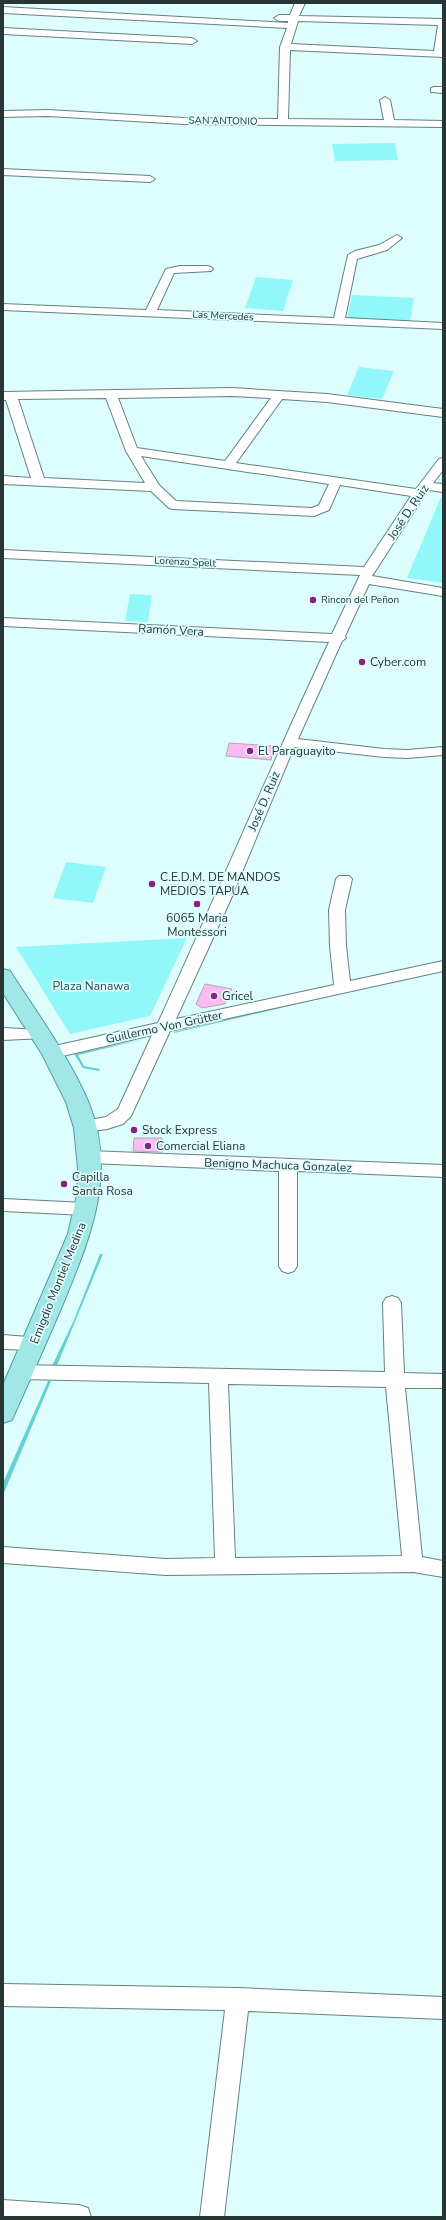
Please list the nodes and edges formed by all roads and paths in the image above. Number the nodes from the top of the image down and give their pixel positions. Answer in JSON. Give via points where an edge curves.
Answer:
{"nodes":[{"id":1,"x":300,"y":3,"type":"edge"},
{"id":2,"x":68,"y":4,"type":"edge"},
{"id":3,"x":3,"y":8,"type":"edge"},
{"id":4,"x":293,"y":22,"type":"junction"},
{"id":5,"x":443,"y":23,"type":"edge"},
{"id":6,"x":3,"y":31,"type":"edge"},
{"id":7,"x":192,"y":41,"type":"dead end"},
{"id":8,"x":286,"y":47,"type":"junction"},
{"id":9,"x":441,"y":54,"type":"edge"},
{"id":10,"x":385,"y":100,"type":"dead end"},
{"id":11,"x":3,"y":114,"type":"edge"},
{"id":12,"x":283,"y":122,"type":"junction"},
{"id":13,"x":390,"y":124,"type":"junction"},
{"id":14,"x":443,"y":124,"type":"edge"},
{"id":15,"x":3,"y":172,"type":"edge"},
{"id":16,"x":150,"y":179,"type":"dead end"},
{"id":17,"x":397,"y":238,"type":"dead end"},
{"id":18,"x":207,"y":269,"type":"dead end"},
{"id":19,"x":3,"y":307,"type":"edge"},
{"id":20,"x":150,"y":313,"type":"junction"},
{"id":21,"x":339,"y":322,"type":"junction"},
{"id":22,"x":443,"y":326,"type":"edge"},
{"id":23,"x":111,"y":394,"type":"junction"},
{"id":24,"x":279,"y":395,"type":"junction"},
{"id":25,"x":7,"y":396,"type":"edge"},
{"id":26,"x":443,"y":413,"type":"edge"},
{"id":27,"x":132,"y":451,"type":"junction"},
{"id":28,"x":443,"y":462,"type":"edge"},
{"id":29,"x":228,"y":465,"type":"junction"},
{"id":30,"x":3,"y":480,"type":"edge"},
{"id":31,"x":336,"y":481,"type":"junction"},
{"id":32,"x":39,"y":482,"type":"junction"},
{"id":33,"x":154,"y":487,"type":"junction"},
{"id":34,"x":443,"y":488,"type":"edge"},
{"id":35,"x":422,"y":490,"type":"junction"},
{"id":36,"x":3,"y":554,"type":"edge"},
{"id":37,"x":366,"y":575,"type":"junction"},
{"id":38,"x":443,"y":592,"type":"edge"},
{"id":39,"x":3,"y":622,"type":"edge"},
{"id":40,"x":339,"y":638,"type":"junction"},
{"id":41,"x":291,"y":742,"type":"junction"},
{"id":42,"x":443,"y":751,"type":"edge"},
{"id":43,"x":344,"y":879,"type":"dead end"},
{"id":44,"x":443,"y":966,"type":"edge"},
{"id":45,"x":3,"y":976,"type":"edge"},
{"id":46,"x":343,"y":989,"type":"junction"},
{"id":47,"x":165,"y":1026,"type":"junction"},
{"id":48,"x":3,"y":1034,"type":"edge"},
{"id":49,"x":44,"y":1044,"type":"junction"},
{"id":50,"x":84,"y":1126,"type":"junction"},
{"id":51,"x":89,"y":1157,"type":"junction"},
{"id":52,"x":288,"y":1165,"type":"junction"},
{"id":53,"x":443,"y":1171,"type":"edge"},
{"id":54,"x":3,"y":1205,"type":"edge"},
{"id":55,"x":86,"y":1209,"type":"junction"},
{"id":56,"x":288,"y":1266,"type":"dead end"},
{"id":57,"x":392,"y":1303,"type":"dead end"},
{"id":58,"x":3,"y":1342,"type":"edge"},
{"id":59,"x":34,"y":1343,"type":"junction"},
{"id":60,"x":20,"y":1372,"type":"junction"},
{"id":61,"x":218,"y":1378,"type":"junction"},
{"id":62,"x":395,"y":1380,"type":"junction"},
{"id":63,"x":443,"y":1381,"type":"edge"},
{"id":64,"x":3,"y":1413,"type":"edge"},
{"id":65,"x":3,"y":1554,"type":"edge"},
{"id":66,"x":413,"y":1564,"type":"junction"},
{"id":67,"x":225,"y":1566,"type":"junction"},
{"id":68,"x":443,"y":1569,"type":"edge"},
{"id":69,"x":3,"y":1995,"type":"edge"},
{"id":70,"x":238,"y":1999,"type":"junction"},
{"id":71,"x":443,"y":2008,"type":"edge"},
{"id":72,"x":3,"y":2212,"type":"edge"},
{"id":73,"x":79,"y":2217,"type":"edge"},
{"id":74,"x":212,"y":2217,"type":"edge"}],
"edges":[{"from":1,"to":4,"type":"street"},
{"from":2,"to":3,"type":"street","via":[[44,10]]},
{"from":3,"to":4,"type":"street","via":[[216,22]]},
{"from":4,"to":5,"type":"street"},
{"from":4,"to":8,"type":"street"},
{"from":5,"to":9,"type":"street"},
{"from":6,"to":7,"type":"street"},
{"from":8,"to":9,"type":"street"},
{"from":8,"to":12,"type":"street"},
{"from":10,"to":13,"type":"street"},
{"from":11,"to":12,"type":"street","name":"SAN ANTONIO","via":[[48,113],[184,121]]},
{"from":12,"to":13,"type":"street","name":"SAN ANTONIO"},
{"from":13,"to":14,"type":"street","name":"SAN ANTONIO"},
{"from":15,"to":16,"type":"street"},
{"from":17,"to":21,"type":"street","via":[[383,248],[352,257]]},
{"from":18,"to":20,"type":"street","via":[[170,271]]},
{"from":19,"to":20,"type":"street","name":"Las Mercedes"},
{"from":20,"to":21,"type":"street","name":"Las Mercedes"},
{"from":21,"to":22,"type":"street","name":"Las Mercedes"},
{"from":23,"to":24,"type":"street","via":[[204,392]]},
{"from":23,"to":25,"type":"street"},
{"from":23,"to":27,"type":"street"},
{"from":24,"to":26,"type":"street","via":[[327,398]]},
{"from":24,"to":29,"type":"street"},
{"from":25,"to":32,"type":"street"},
{"from":27,"to":29,"type":"street"},
{"from":27,"to":33,"type":"street"},
{"from":28,"to":35,"type":"street","name":"José D. Ruiz"},
{"from":29,"to":31,"type":"street"},
{"from":30,"to":32,"type":"street"},
{"from":31,"to":33,"type":"street","via":[[324,507],[314,512],[180,507],[167,501]]},
{"from":31,"to":35,"type":"street"},
{"from":32,"to":33,"type":"street"},
{"from":34,"to":35,"type":"street"},
{"from":35,"to":37,"type":"street","name":"José D. Ruiz"},
{"from":36,"to":37,"type":"street","name":"Lorenzo Spelt"},
{"from":37,"to":38,"type":"street","name":"Lorenzo Spelt"},
{"from":37,"to":40,"type":"street","name":"José D. Ruiz"},
{"from":39,"to":40,"type":"street","name":"Ramón Vera"},
{"from":40,"to":41,"type":"street","name":"José D. Ruiz"},
{"from":41,"to":42,"type":"street","via":[[384,753]]},
{"from":41,"to":47,"type":"street","name":"José D. Ruiz","via":[[274,775],[222,901]]},
{"from":43,"to":46,"type":"street","via":[[337,910]]},
{"from":44,"to":46,"type":"street","name":"Guillermo Von Grütter"},
{"from":45,"to":49,"type":"main road","name":"Emigdio Montiel Medina"},
{"from":46,"to":47,"type":"street","name":"Guillermo Von Grütter"},
{"from":47,"to":49,"type":"street","name":"Guillermo Von Grütter"},
{"from":47,"to":50,"type":"street","name":"José D. Ruiz","via":[[126,1112],[120,1119],[110,1123]]},
{"from":48,"to":49,"type":"street","name":"Guillermo Von Grütter"},
{"from":49,"to":50,"type":"main road","name":"Emigdio Montiel Medina","via":[[76,1101]]},
{"from":50,"to":51,"type":"main road","name":"Emigdio Montiel Medina"},
{"from":51,"to":52,"type":"street","name":"Benigno Machuca Gonzalez"},
{"from":51,"to":55,"type":"main road","name":"Emigdio Montiel Medina"},
{"from":52,"to":53,"type":"street","name":"Benigno Machuca Gonzalez"},
{"from":52,"to":56,"type":"street"},
{"from":54,"to":55,"type":"street"},
{"from":55,"to":59,"type":"main road","name":"Emigdio Montiel Medina","via":[[73,1250]]},
{"from":57,"to":62,"type":"street"},
{"from":58,"to":59,"type":"street"},
{"from":59,"to":60,"type":"main road","name":"Emigdio Montiel Medina"},
{"from":60,"to":61,"type":"street"},
{"from":60,"to":64,"type":"main road","name":"Emigdio Montiel Medina"},
{"from":61,"to":62,"type":"street"},
{"from":61,"to":67,"type":"street"},
{"from":62,"to":63,"type":"street"},
{"from":62,"to":66,"type":"street"},
{"from":65,"to":67,"type":"street","via":[[166,1567]]},
{"from":66,"to":67,"type":"street"},
{"from":66,"to":68,"type":"street"},
{"from":69,"to":70,"type":"street"},
{"from":70,"to":71,"type":"street"},
{"from":70,"to":74,"type":"street"},
{"from":72,"to":73,"type":"street"}]}
